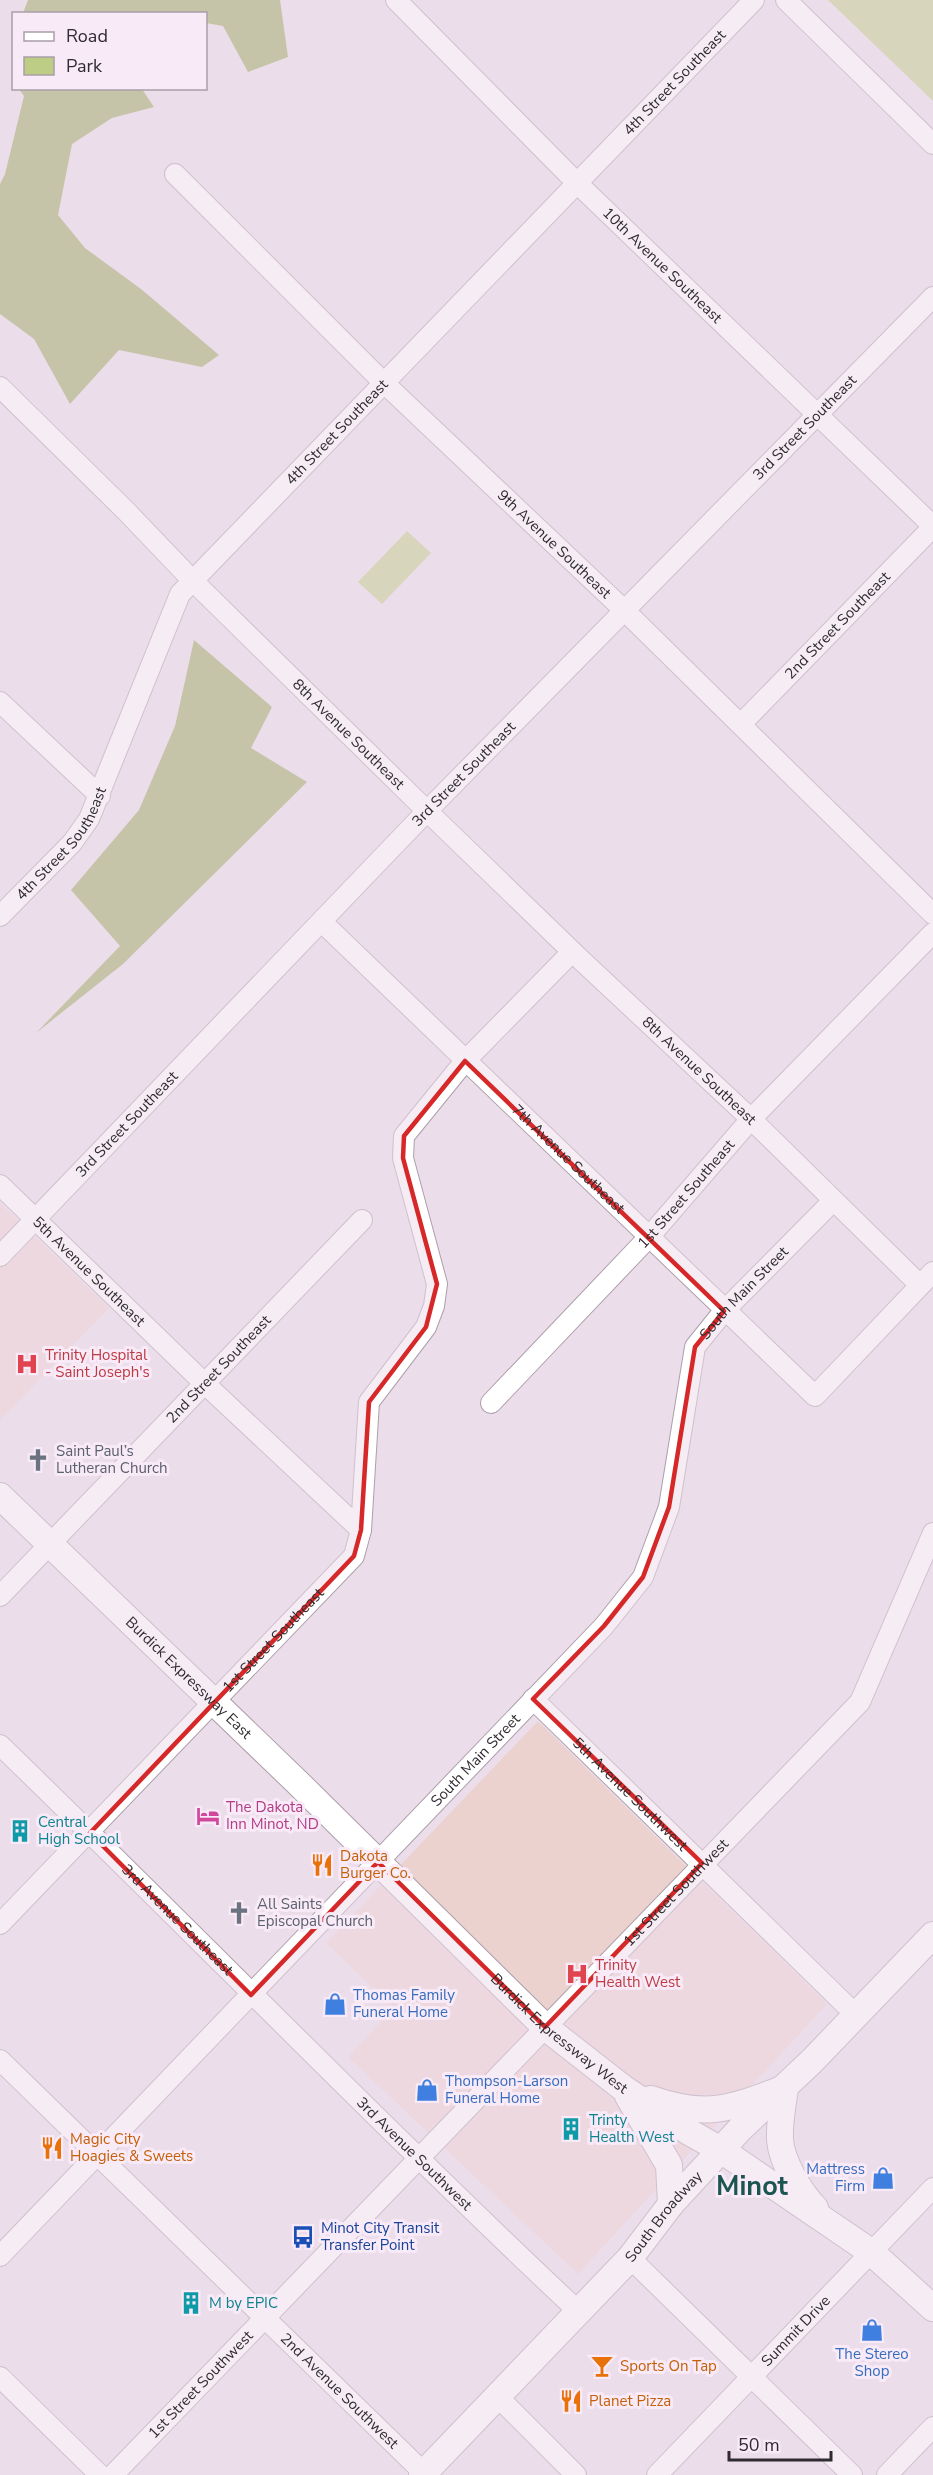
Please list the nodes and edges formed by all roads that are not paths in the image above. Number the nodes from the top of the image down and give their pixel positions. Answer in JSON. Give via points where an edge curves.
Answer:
{"nodes":[{"id":1,"x":396,"y":0,"type":"edge"},
{"id":2,"x":754,"y":0,"type":"edge"},
{"id":3,"x":786,"y":0,"type":"edge"},
{"id":4,"x":933,"y":144,"type":"edge"},
{"id":5,"x":175,"y":174,"type":"dead end"},
{"id":6,"x":577,"y":183,"type":"junction"},
{"id":7,"x":933,"y":297,"type":"edge"},
{"id":8,"x":383,"y":382,"type":"junction"},
{"id":9,"x":0,"y":387,"type":"edge"},
{"id":10,"x":816,"y":414,"type":"junction"},
{"id":11,"x":933,"y":526,"type":"edge"},
{"id":12,"x":192,"y":580,"type":"junction"},
{"id":13,"x":624,"y":610,"type":"junction"},
{"id":14,"x":0,"y":702,"type":"edge"},
{"id":15,"x":741,"y":724,"type":"junction"},
{"id":16,"x":100,"y":796,"type":"junction"},
{"id":17,"x":427,"y":811,"type":"junction"},
{"id":18,"x":933,"y":914,"type":"edge"},
{"id":19,"x":0,"y":916,"type":"edge"},
{"id":20,"x":322,"y":922,"type":"junction"},
{"id":21,"x":933,"y":933,"type":"edge"},
{"id":22,"x":573,"y":952,"type":"junction"},
{"id":23,"x":465,"y":1061,"type":"junction"},
{"id":24,"x":752,"y":1119,"type":"junction"},
{"id":25,"x":0,"y":1185,"type":"edge"},
{"id":26,"x":833,"y":1201,"type":"junction"},
{"id":27,"x":36,"y":1220,"type":"junction"},
{"id":28,"x":362,"y":1220,"type":"dead end"},
{"id":29,"x":649,"y":1237,"type":"junction"},
{"id":30,"x":0,"y":1256,"type":"edge"},
{"id":31,"x":926,"y":1278,"type":"edge"},
{"id":32,"x":724,"y":1311,"type":"junction"},
{"id":33,"x":203,"y":1382,"type":"junction"},
{"id":34,"x":491,"y":1403,"type":"dead end"},
{"id":35,"x":0,"y":1496,"type":"edge"},
{"id":36,"x":361,"y":1530,"type":"junction"},
{"id":37,"x":933,"y":1533,"type":"edge"},
{"id":38,"x":51,"y":1545,"type":"junction"},
{"id":39,"x":929,"y":1557,"type":"edge"},
{"id":40,"x":0,"y":1596,"type":"edge"},
{"id":41,"x":533,"y":1699,"type":"junction"},
{"id":42,"x":213,"y":1702,"type":"junction"},
{"id":43,"x":0,"y":1745,"type":"edge"},
{"id":44,"x":90,"y":1833,"type":"junction"},
{"id":45,"x":378,"y":1862,"type":"junction"},
{"id":46,"x":702,"y":1863,"type":"junction"},
{"id":47,"x":0,"y":1924,"type":"edge"},
{"id":48,"x":933,"y":1935,"type":"edge"},
{"id":49,"x":251,"y":1995,"type":"junction"},
{"id":50,"x":856,"y":2015,"type":"junction"},
{"id":51,"x":545,"y":2027,"type":"junction"},
{"id":52,"x":0,"y":2060,"type":"edge"},
{"id":53,"x":623,"y":2088,"type":"junction"},
{"id":54,"x":785,"y":2088,"type":"junction"},
{"id":55,"x":721,"y":2150,"type":"junction"},
{"id":56,"x":98,"y":2154,"type":"junction"},
{"id":57,"x":419,"y":2158,"type":"junction"},
{"id":58,"x":933,"y":2188,"type":"edge"},
{"id":59,"x":671,"y":2204,"type":"junction"},
{"id":60,"x":828,"y":2221,"type":"junction"},
{"id":61,"x":871,"y":2252,"type":"junction"},
{"id":62,"x":0,"y":2256,"type":"edge"},
{"id":63,"x":630,"y":2258,"type":"junction"},
{"id":64,"x":933,"y":2308,"type":"edge"},
{"id":65,"x":579,"y":2312,"type":"junction"},
{"id":66,"x":266,"y":2318,"type":"junction"},
{"id":67,"x":753,"y":2376,"type":"junction"},
{"id":68,"x":0,"y":2377,"type":"edge"},
{"id":69,"x":498,"y":2397,"type":"junction"},
{"id":70,"x":933,"y":2427,"type":"edge"},
{"id":71,"x":424,"y":2474,"type":"edge"},
{"id":72,"x":100,"y":2475,"type":"edge"},
{"id":73,"x":113,"y":2475,"type":"edge"},
{"id":74,"x":576,"y":2475,"type":"edge"},
{"id":75,"x":657,"y":2475,"type":"edge"},
{"id":76,"x":852,"y":2475,"type":"edge"},
{"id":77,"x":887,"y":2475,"type":"edge"}],
"edges":[{"from":1,"to":6,"type":"street","name":"10th Avenue Southeast"},
{"from":2,"to":6,"type":"street","name":"4th Street Southeast"},
{"from":3,"to":4,"type":"street"},
{"from":5,"to":8,"type":"street","name":"9th Avenue Southeast"},
{"from":6,"to":8,"type":"street","name":"4th Street Southeast"},
{"from":6,"to":10,"type":"street","name":"10th Avenue Southeast"},
{"from":7,"to":10,"type":"street","name":"3rd Street Southeast"},
{"from":8,"to":12,"type":"street","name":"4th Street Southeast"},
{"from":8,"to":13,"type":"street","name":"9th Avenue Southeast"},
{"from":9,"to":12,"type":"street","name":"8th Avenue Southeast"},
{"from":10,"to":11,"type":"street","name":"10th Avenue Southeast"},
{"from":10,"to":13,"type":"street","name":"3rd Street Southeast"},
{"from":11,"to":15,"type":"street","name":"2nd Street Southeast"},
{"from":12,"to":16,"type":"street","name":"4th Street Southeast","via":[[180,594]]},
{"from":12,"to":17,"type":"street","name":"8th Avenue Southeast"},
{"from":13,"to":15,"type":"street","name":"9th Avenue Southeast"},
{"from":13,"to":17,"type":"street","name":"3rd Street Southeast"},
{"from":14,"to":16,"type":"street"},
{"from":15,"to":18,"type":"street","name":"9th Avenue Southeast"},
{"from":16,"to":19,"type":"street","name":"4th Street Southeast","via":[[72,843]]},
{"from":17,"to":20,"type":"street","name":"3rd Street Southeast"},
{"from":17,"to":22,"type":"street","name":"8th Avenue Southeast"},
{"from":20,"to":23,"type":"street","name":"7th Avenue Southeast"},
{"from":20,"to":27,"type":"street","name":"3rd Street Southeast"},
{"from":21,"to":24,"type":"street","name":"1st Street Southeast"},
{"from":22,"to":23,"type":"street"},
{"from":22,"to":24,"type":"street","name":"8th Avenue Southeast"},
{"from":23,"to":29,"type":"street","name":"7th Avenue Southeast"},
{"from":23,"to":36,"type":"street","name":"1st Street Southeast","via":[[404,1136],[403,1158],[437,1284],[426,1327],[369,1402]]},
{"from":24,"to":26,"type":"street","name":"8th Avenue Southeast"},
{"from":24,"to":29,"type":"street","name":"1st Street Southeast"},
{"from":25,"to":27,"type":"street","name":"5th Avenue Southeast"},
{"from":26,"to":31,"type":"street","name":"8th Avenue Southeast"},
{"from":26,"to":32,"type":"street","name":"South Main Street"},
{"from":27,"to":30,"type":"street","name":"3rd Street Southeast"},
{"from":27,"to":33,"type":"street","name":"5th Avenue Southeast"},
{"from":28,"to":33,"type":"street","name":"2nd Street Southeast"},
{"from":29,"to":32,"type":"street","name":"7th Avenue Southeast"},
{"from":29,"to":34,"type":"street","name":"1st Street Southeast"},
{"from":31,"to":32,"type":"street","name":"7th Avenue Southeast","via":[[815,1396]]},
{"from":32,"to":41,"type":"street","name":"South Main Street","via":[[695,1347],[669,1507],[643,1576],[604,1626]]},
{"from":33,"to":36,"type":"street","name":"5th Avenue Southeast"},
{"from":33,"to":38,"type":"street","name":"2nd Street Southeast"},
{"from":35,"to":38,"type":"main road","name":"Burdick Expressway East"},
{"from":36,"to":42,"type":"street","name":"1st Street Southeast","via":[[354,1556]]},
{"from":37,"to":39,"type":"street","name":"1st Street Southwest"},
{"from":38,"to":40,"type":"street","name":"2nd Street Southeast"},
{"from":38,"to":42,"type":"main road","name":"Burdick Expressway East"},
{"from":39,"to":46,"type":"street","name":"1st Street Southwest","via":[[860,1702]]},
{"from":41,"to":45,"type":"street","name":"South Main Street"},
{"from":41,"to":46,"type":"street","name":"5th Avenue Southwest"},
{"from":42,"to":44,"type":"street","name":"1st Street Southeast"},
{"from":42,"to":45,"type":"main road","name":"Burdick Expressway East"},
{"from":43,"to":44,"type":"street","name":"3rd Avenue Southeast"},
{"from":44,"to":47,"type":"street","name":"1st Street Southeast"},
{"from":44,"to":49,"type":"street","name":"3rd Avenue Southeast"},
{"from":45,"to":49,"type":"street","name":"South Main Street"},
{"from":45,"to":51,"type":"main road","name":"Burdick Expressway West"},
{"from":46,"to":50,"type":"street","name":"5th Avenue Southwest"},
{"from":46,"to":51,"type":"street","name":"1st Street Southwest"},
{"from":48,"to":50,"type":"main road","name":"South Broadway"},
{"from":49,"to":56,"type":"street","name":"South Main Street"},
{"from":49,"to":57,"type":"street","name":"3rd Avenue Southwest"},
{"from":50,"to":54,"type":"main road","name":"South Broadway"},
{"from":51,"to":53,"type":"main road","name":"Burdick Expressway West"},
{"from":51,"to":57,"type":"street","name":"1st Street Southwest"},
{"from":52,"to":56,"type":"street","name":"2nd Avenue Southwest"},
{"from":53,"to":54,"type":"main road","via":[[679,2107],[709,2111],[742,2105]]},
{"from":53,"to":55,"type":"main road","name":"Burdick Expressway West"},
{"from":53,"to":59,"type":"main road","via":[[669,2165]]},
{"from":54,"to":55,"type":"main road","name":"South Broadway"},
{"from":54,"to":60,"type":"main road","via":[[780,2140],[783,2153],[810,2202]]},
{"from":55,"to":59,"type":"main road","name":"South Broadway"},
{"from":55,"to":60,"type":"main road","name":"Burdick Expressway West"},
{"from":56,"to":62,"type":"street","name":"South Main Street"},
{"from":56,"to":66,"type":"street","name":"2nd Avenue Southwest"},
{"from":57,"to":65,"type":"street","name":"3rd Avenue Southwest"},
{"from":57,"to":66,"type":"street","name":"1st Street Southwest"},
{"from":58,"to":61,"type":"street","name":"Summit Drive"},
{"from":59,"to":63,"type":"main road","name":"South Broadway"},
{"from":60,"to":61,"type":"main road","name":"Burdick Expressway West"},
{"from":61,"to":64,"type":"main road","name":"Burdick Expressway West"},
{"from":61,"to":67,"type":"street","name":"Summit Drive"},
{"from":63,"to":65,"type":"main road","name":"South Broadway"},
{"from":63,"to":67,"type":"street"},
{"from":65,"to":69,"type":"main road","name":"South Broadway"},
{"from":66,"to":71,"type":"street","name":"2nd Avenue Southwest"},
{"from":66,"to":73,"type":"street","name":"1st Street Southwest"},
{"from":67,"to":75,"type":"street","name":"Summit Drive"},
{"from":67,"to":76,"type":"street"},
{"from":68,"to":72,"type":"street"},
{"from":69,"to":71,"type":"main road","name":"South Broadway"},
{"from":69,"to":74,"type":"street"},
{"from":70,"to":77,"type":"street"}]}
